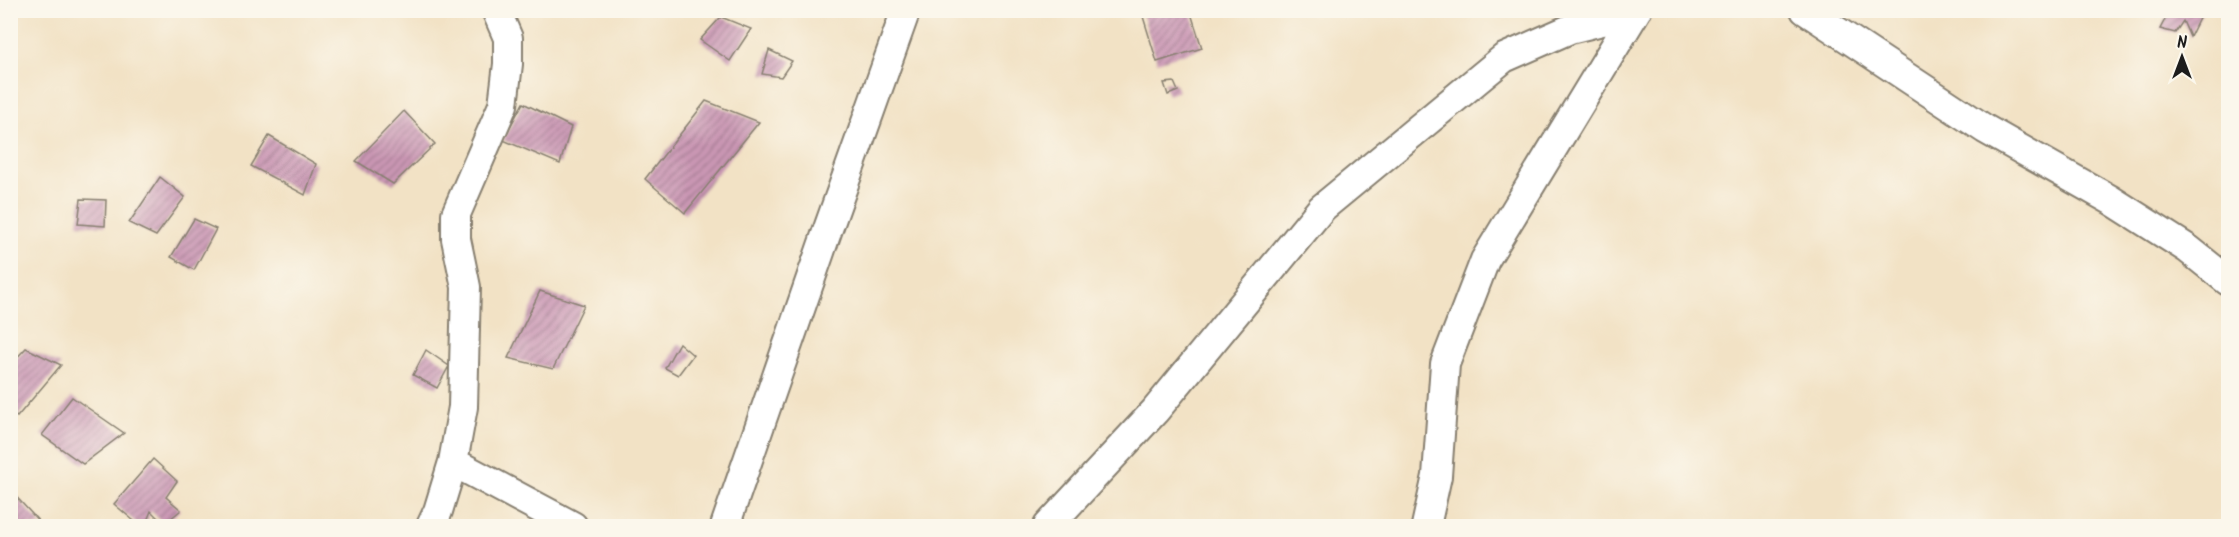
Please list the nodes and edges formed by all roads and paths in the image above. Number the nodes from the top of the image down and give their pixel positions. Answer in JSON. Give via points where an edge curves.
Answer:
{"nodes":[{"id":1,"x":496,"y":10,"type":"edge"},
{"id":2,"x":906,"y":10,"type":"edge"},
{"id":3,"x":1805,"y":10,"type":"edge"},
{"id":4,"x":1636,"y":12,"type":"edge"},
{"id":5,"x":2229,"y":281,"type":"edge"},
{"id":6,"x":453,"y":462,"type":"junction"},
{"id":7,"x":431,"y":526,"type":"edge"},
{"id":8,"x":573,"y":526,"type":"edge"},
{"id":9,"x":725,"y":526,"type":"edge"},
{"id":10,"x":1048,"y":526,"type":"edge"},
{"id":11,"x":1426,"y":526,"type":"edge"}],
"edges":[{"from":1,"to":6,"type":"street","via":[[508,38],[503,105],[456,214],[456,239],[466,287],[463,407]]},
{"from":2,"to":9,"type":"street"},
{"from":3,"to":5,"type":"street","via":[[1984,129],[2111,200],[2188,249]]},
{"from":4,"to":10,"type":"street","via":[[1570,29],[1504,58],[1322,208],[1155,411]]},
{"from":4,"to":11,"type":"street","via":[[1485,260],[1445,363],[1437,476]]},
{"from":6,"to":7,"type":"street"},
{"from":6,"to":8,"type":"street"}]}
